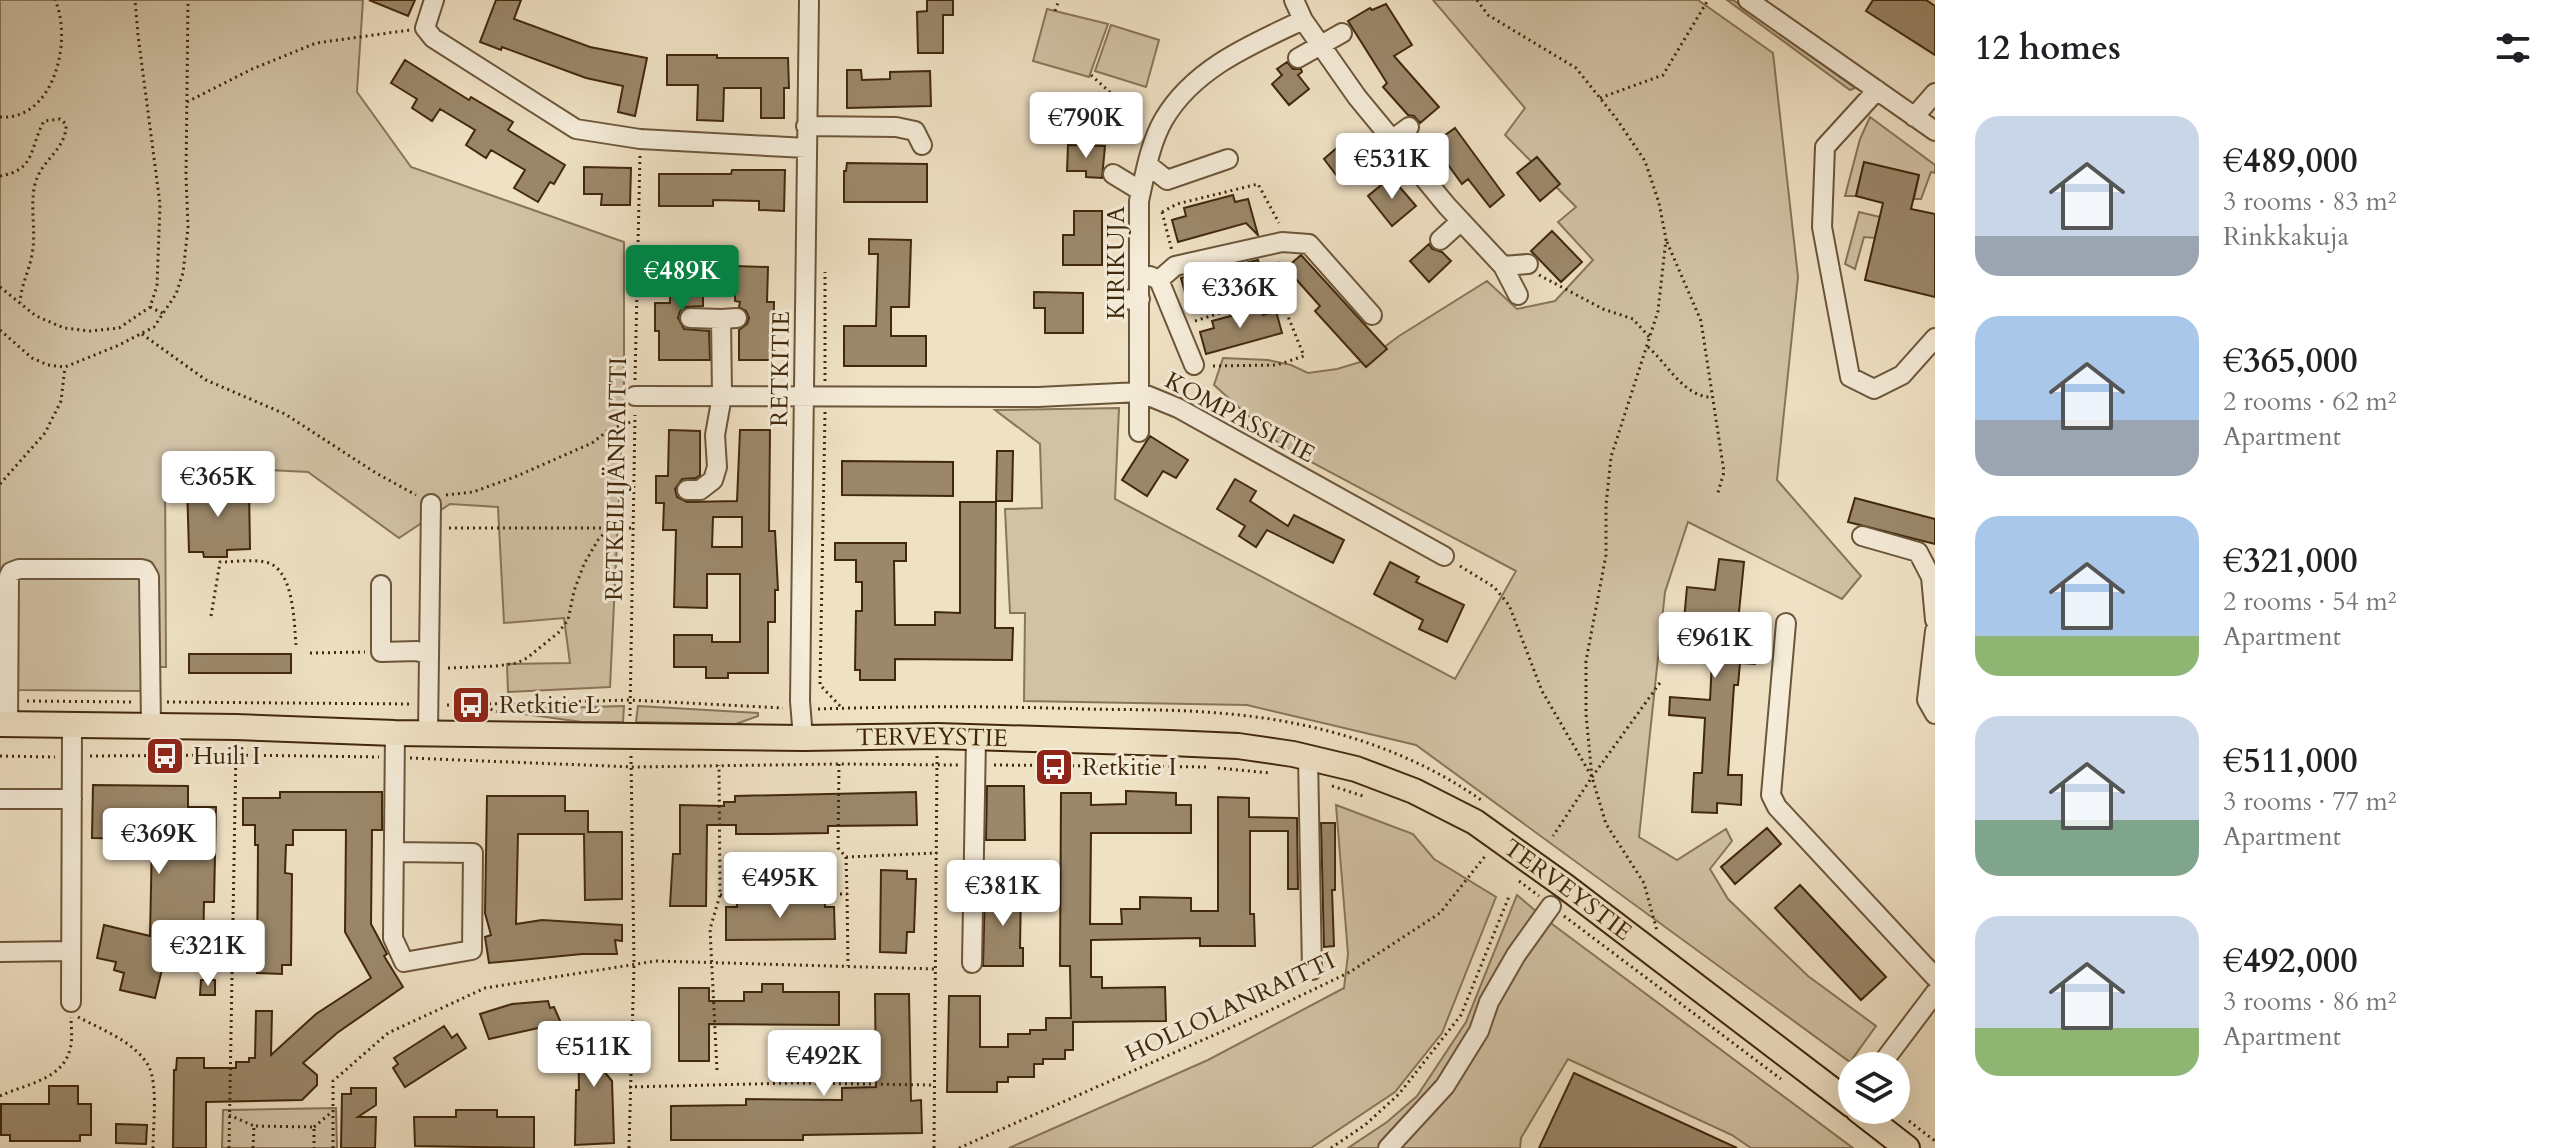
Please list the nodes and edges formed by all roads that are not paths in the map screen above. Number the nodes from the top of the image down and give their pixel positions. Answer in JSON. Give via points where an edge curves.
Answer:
{"nodes":[{"id":1,"x":434,"y":0,"type":"edge"},
{"id":2,"x":809,"y":0,"type":"edge"},
{"id":3,"x":1294,"y":0,"type":"edge"},
{"id":4,"x":1748,"y":0,"type":"edge"},
{"id":5,"x":1303,"y":20,"type":"junction"},
{"id":6,"x":1342,"y":33,"type":"dead end"},
{"id":7,"x":1321,"y":46,"type":"junction"},
{"id":8,"x":1298,"y":58,"type":"dead end"},
{"id":9,"x":1877,"y":90,"type":"junction"},
{"id":10,"x":1935,"y":93,"type":"edge"},
{"id":11,"x":1914,"y":117,"type":"junction"},
{"id":12,"x":806,"y":126,"type":"junction"},
{"id":13,"x":1409,"y":127,"type":"dead end"},
{"id":14,"x":1935,"y":131,"type":"edge"},
{"id":15,"x":1392,"y":139,"type":"junction"},
{"id":16,"x":922,"y":145,"type":"dead end"},
{"id":17,"x":806,"y":148,"type":"junction"},
{"id":18,"x":1370,"y":156,"type":"dead end"},
{"id":19,"x":1150,"y":157,"type":"junction"},
{"id":20,"x":1228,"y":159,"type":"dead end"},
{"id":21,"x":1113,"y":174,"type":"dead end"},
{"id":22,"x":1458,"y":187,"type":"dead end"},
{"id":23,"x":1140,"y":199,"type":"junction"},
{"id":24,"x":1441,"y":199,"type":"junction"},
{"id":25,"x":1461,"y":221,"type":"junction"},
{"id":26,"x":1440,"y":240,"type":"dead end"},
{"id":27,"x":1528,"y":264,"type":"road end"},
{"id":28,"x":1503,"y":266,"type":"junction"},
{"id":29,"x":1140,"y":271,"type":"junction"},
{"id":30,"x":1159,"y":280,"type":"junction"},
{"id":31,"x":1518,"y":295,"type":"dead end"},
{"id":32,"x":1140,"y":299,"type":"junction"},
{"id":33,"x":1115,"y":300,"type":"dead end"},
{"id":34,"x":1372,"y":315,"type":"dead end"},
{"id":35,"x":690,"y":318,"type":"dead end"},
{"id":36,"x":1935,"y":338,"type":"edge"},
{"id":37,"x":1198,"y":365,"type":"road end"},
{"id":38,"x":1139,"y":392,"type":"junction"},
{"id":39,"x":635,"y":396,"type":"road end"},
{"id":40,"x":722,"y":396,"type":"junction"},
{"id":41,"x":803,"y":396,"type":"junction"},
{"id":42,"x":1139,"y":432,"type":"dead end"},
{"id":43,"x":687,"y":490,"type":"dead end"},
{"id":44,"x":431,"y":504,"type":"road end"},
{"id":45,"x":1862,"y":536,"type":"dead end"},
{"id":46,"x":1926,"y":554,"type":"edge"},
{"id":47,"x":1444,"y":556,"type":"road end"},
{"id":48,"x":381,"y":585,"type":"dead end"},
{"id":49,"x":1935,"y":612,"type":"edge"},
{"id":50,"x":1786,"y":623,"type":"dead end"},
{"id":51,"x":1935,"y":631,"type":"edge"},
{"id":52,"x":429,"y":655,"type":"junction"},
{"id":53,"x":1935,"y":714,"type":"edge"},
{"id":54,"x":4,"y":724,"type":"edge"},
{"id":55,"x":72,"y":726,"type":"junction"},
{"id":56,"x":151,"y":726,"type":"junction"},
{"id":57,"x":428,"y":733,"type":"junction"},
{"id":58,"x":803,"y":738,"type":"junction"},
{"id":59,"x":976,"y":738,"type":"junction"},
{"id":60,"x":396,"y":746,"type":"junction"},
{"id":61,"x":1308,"y":768,"type":"junction"},
{"id":62,"x":0,"y":799,"type":"edge"},
{"id":63,"x":72,"y":799,"type":"junction"},
{"id":64,"x":394,"y":852,"type":"junction"},
{"id":65,"x":1551,"y":906,"type":"road end"},
{"id":66,"x":71,"y":951,"type":"junction"},
{"id":67,"x":0,"y":952,"type":"edge"},
{"id":68,"x":972,"y":963,"type":"dead end"},
{"id":69,"x":1312,"y":970,"type":"dead end"},
{"id":70,"x":1935,"y":977,"type":"edge"},
{"id":71,"x":1935,"y":993,"type":"edge"},
{"id":72,"x":71,"y":1002,"type":"dead end"},
{"id":73,"x":1891,"y":1052,"type":"edge"},
{"id":74,"x":1838,"y":1095,"type":"edge"},
{"id":75,"x":1876,"y":1124,"type":"edge"},
{"id":76,"x":1388,"y":1148,"type":"edge"},
{"id":77,"x":1907,"y":1148,"type":"edge"}],
"edges":[{"from":1,"to":17,"type":"street","via":[[425,28],[433,38],[576,129],[640,139]]},
{"from":2,"to":12,"type":"street","name":"RETKITIE"},
{"from":3,"to":5,"type":"street"},
{"from":4,"to":9,"type":"street"},
{"from":5,"to":7,"type":"street"},
{"from":5,"to":19,"type":"street","name":"KIRIKUJA","via":[[1218,64],[1188,88],[1164,119]]},
{"from":6,"to":7,"type":"street"},
{"from":7,"to":8,"type":"street"},
{"from":7,"to":15,"type":"street"},
{"from":9,"to":11,"type":"street"},
{"from":9,"to":36,"type":"street","via":[[1825,147],[1822,227],[1850,377],[1874,389],[1902,375]]},
{"from":10,"to":11,"type":"street"},
{"from":11,"to":14,"type":"street"},
{"from":12,"to":16,"type":"street","via":[[896,127],[915,131]]},
{"from":12,"to":17,"type":"street","name":"RETKITIE"},
{"from":13,"to":15,"type":"street"},
{"from":15,"to":18,"type":"street"},
{"from":15,"to":24,"type":"street","via":[[1405,170]]},
{"from":17,"to":41,"type":"street","name":"RETKITIE"},
{"from":19,"to":20,"type":"street","via":[[1167,180]]},
{"from":19,"to":23,"type":"street","name":"KIRIKUJA"},
{"from":21,"to":23,"type":"street"},
{"from":22,"to":24,"type":"street"},
{"from":23,"to":29,"type":"street","name":"KIRIKUJA"},
{"from":24,"to":25,"type":"street"},
{"from":25,"to":26,"type":"street"},
{"from":25,"to":28,"type":"street"},
{"from":27,"to":28,"type":"street"},
{"from":28,"to":31,"type":"street"},
{"from":29,"to":30,"type":"street"},
{"from":29,"to":32,"type":"street","name":"KIRIKUJA"},
{"from":30,"to":34,"type":"street","via":[[1175,266],[1282,242],[1309,244]]},
{"from":30,"to":37,"type":"street"},
{"from":32,"to":33,"type":"street"},
{"from":32,"to":38,"type":"street","name":"KIRIKUJA"},
{"from":35,"to":40,"type":"street","via":[[729,319]]},
{"from":38,"to":41,"type":"street","name":"KOMPASSITIE"},
{"from":38,"to":42,"type":"street","name":"KIRIKUJA"},
{"from":38,"to":47,"type":"street","name":"KOMPASSITIE","via":[[1178,408]]},
{"from":39,"to":40,"type":"street","name":"KOMPASSITIE"},
{"from":40,"to":41,"type":"street","name":"KOMPASSITIE"},
{"from":40,"to":43,"type":"street","via":[[715,435],[717,467],[724,475],[700,490]]},
{"from":41,"to":58,"type":"street","name":"RETKITIE"},
{"from":44,"to":52,"type":"street"},
{"from":45,"to":46,"type":"street"},
{"from":46,"to":49,"type":"street"},
{"from":48,"to":52,"type":"street","via":[[381,652]]},
{"from":50,"to":70,"type":"street","via":[[1771,795]]},
{"from":51,"to":53,"type":"street","via":[[1927,700]]},
{"from":52,"to":57,"type":"street"},
{"from":54,"to":55,"type":"main road","name":"TERVEYSTIE"},
{"from":54,"to":56,"type":"street","via":[[11,572],[141,569],[149,577]]},
{"from":55,"to":56,"type":"main road","name":"TERVEYSTIE"},
{"from":55,"to":63,"type":"street"},
{"from":56,"to":60,"type":"main road","name":"TERVEYSTIE"},
{"from":57,"to":58,"type":"main road","name":"TERVEYSTIE"},
{"from":57,"to":60,"type":"main road","name":"TERVEYSTIE"},
{"from":58,"to":59,"type":"main road","name":"TERVEYSTIE"},
{"from":59,"to":61,"type":"main road","name":"TERVEYSTIE","via":[[1238,746]]},
{"from":59,"to":68,"type":"street"},
{"from":60,"to":64,"type":"street"},
{"from":61,"to":69,"type":"street"},
{"from":61,"to":74,"type":"main road","name":"TERVEYSTIE","via":[[1356,769],[1475,822]]},
{"from":62,"to":63,"type":"street"},
{"from":63,"to":66,"type":"street"},
{"from":64,"to":64,"type":"street","via":[[393,938],[404,962],[472,950],[473,853]]},
{"from":65,"to":76,"type":"street","via":[[1516,955],[1445,1086]]},
{"from":66,"to":67,"type":"street"},
{"from":66,"to":72,"type":"street"},
{"from":71,"to":73,"type":"street"},
{"from":75,"to":77,"type":"main road","name":"TERVEYSTIE"}]}
